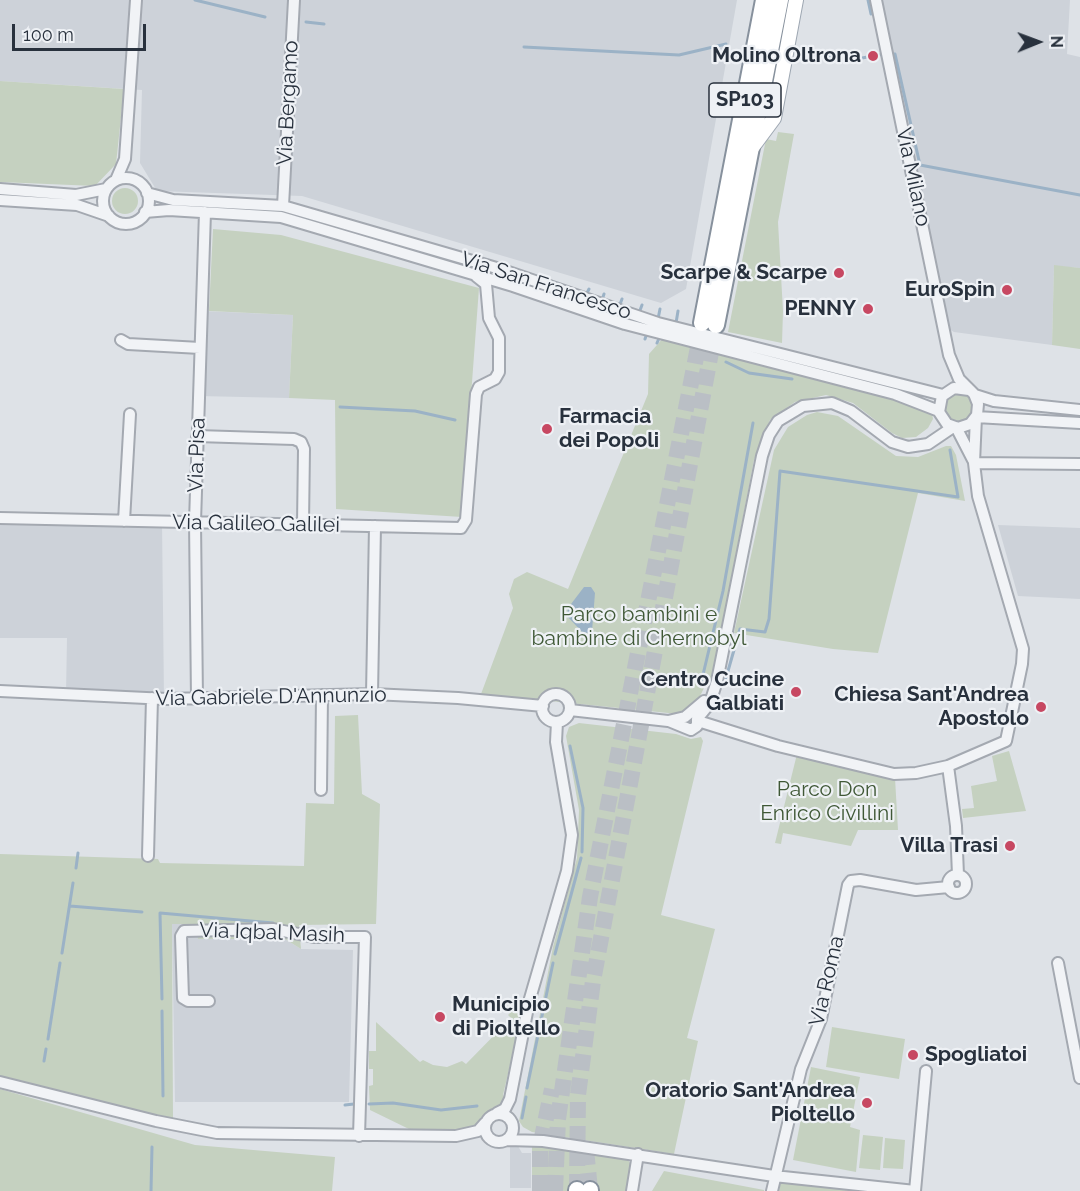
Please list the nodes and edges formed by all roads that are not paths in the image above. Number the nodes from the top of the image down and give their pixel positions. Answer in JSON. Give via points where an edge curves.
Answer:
{"nodes":[{"id":1,"x":136,"y":0,"type":"edge"},
{"id":2,"x":294,"y":0,"type":"edge"},
{"id":3,"x":759,"y":0,"type":"edge"},
{"id":4,"x":764,"y":0,"type":"edge"},
{"id":5,"x":780,"y":0,"type":"edge"},
{"id":6,"x":796,"y":0,"type":"edge"},
{"id":7,"x":876,"y":0,"type":"edge"},
{"id":8,"x":745,"y":102,"type":"junction"},
{"id":9,"x":751,"y":149,"type":"junction"},
{"id":10,"x":116,"y":180,"type":"junction"},
{"id":11,"x":0,"y":189,"type":"edge"},
{"id":12,"x":106,"y":189,"type":"junction"},
{"id":13,"x":147,"y":193,"type":"junction"},
{"id":14,"x":76,"y":195,"type":"junction"},
{"id":15,"x":0,"y":200,"type":"edge"},
{"id":16,"x":283,"y":206,"type":"junction"},
{"id":17,"x":106,"y":212,"type":"junction"},
{"id":18,"x":146,"y":212,"type":"junction"},
{"id":19,"x":205,"y":212,"type":"junction"},
{"id":20,"x":476,"y":275,"type":"junction"},
{"id":21,"x":513,"y":286,"type":"junction"},
{"id":22,"x":489,"y":306,"type":"junction"},
{"id":23,"x":121,"y":340,"type":"dead end"},
{"id":24,"x":200,"y":348,"type":"junction"},
{"id":25,"x":949,"y":355,"type":"junction"},
{"id":26,"x":945,"y":393,"type":"junction"},
{"id":27,"x":972,"y":393,"type":"junction"},
{"id":28,"x":1080,"y":410,"type":"edge"},
{"id":29,"x":130,"y":414,"type":"dead end"},
{"id":30,"x":940,"y":414,"type":"junction"},
{"id":31,"x":976,"y":417,"type":"junction"},
{"id":32,"x":1080,"y":423,"type":"edge"},
{"id":33,"x":954,"y":427,"type":"junction"},
{"id":34,"x":197,"y":436,"type":"junction"},
{"id":35,"x":915,"y":447,"type":"junction"},
{"id":36,"x":974,"y":464,"type":"junction"},
{"id":37,"x":1080,"y":464,"type":"edge"},
{"id":38,"x":0,"y":518,"type":"edge"},
{"id":39,"x":124,"y":521,"type":"junction"},
{"id":40,"x":195,"y":522,"type":"junction"},
{"id":41,"x":303,"y":525,"type":"junction"},
{"id":42,"x":375,"y":526,"type":"junction"},
{"id":43,"x":0,"y":691,"type":"edge"},
{"id":44,"x":372,"y":694,"type":"junction"},
{"id":45,"x":322,"y":695,"type":"junction"},
{"id":46,"x":152,"y":698,"type":"junction"},
{"id":47,"x":711,"y":698,"type":"junction"},
{"id":48,"x":197,"y":699,"type":"junction"},
{"id":49,"x":543,"y":706,"type":"junction"},
{"id":50,"x":570,"y":710,"type":"junction"},
{"id":51,"x":692,"y":721,"type":"junction"},
{"id":52,"x":556,"y":722,"type":"junction"},
{"id":53,"x":723,"y":730,"type":"junction"},
{"id":54,"x":948,"y":766,"type":"junction"},
{"id":55,"x":321,"y":790,"type":"dead end"},
{"id":56,"x":148,"y":856,"type":"dead end"},
{"id":57,"x":1058,"y":963,"type":"dead end"},
{"id":58,"x":209,"y":1001,"type":"dead end"},
{"id":59,"x":926,"y":1071,"type":"dead end"},
{"id":60,"x":1080,"y":1078,"type":"edge"},
{"id":61,"x":0,"y":1082,"type":"edge"},
{"id":62,"x":510,"y":1099,"type":"junction"},
{"id":63,"x":497,"y":1113,"type":"junction"},
{"id":64,"x":512,"y":1122,"type":"junction"},
{"id":65,"x":485,"y":1123,"type":"junction"},
{"id":66,"x":359,"y":1136,"type":"junction"},
{"id":67,"x":456,"y":1136,"type":"junction"},
{"id":68,"x":507,"y":1140,"type":"junction"},
{"id":69,"x":493,"y":1141,"type":"junction"},
{"id":70,"x":543,"y":1141,"type":"junction"},
{"id":71,"x":638,"y":1154,"type":"junction"},
{"id":72,"x":774,"y":1176,"type":"junction"},
{"id":73,"x":885,"y":1190,"type":"edge"},
{"id":74,"x":632,"y":1191,"type":"edge"},
{"id":75,"x":772,"y":1191,"type":"edge"},
{"id":76,"x":915,"y":1191,"type":"edge"}],
"edges":[{"from":1,"to":10,"type":"street","via":[[126,159]]},
{"from":2,"to":16,"type":"street","name":"Via Bergamo"},
{"from":3,"to":8,"type":"highway","number":"SP103"},
{"from":4,"to":8,"type":"highway","number":"SP103"},
{"from":5,"to":9,"type":"highway","number":"SP103"},
{"from":6,"to":9,"type":"main road","via":[[774,118]]},
{"from":7,"to":25,"type":"street","name":"Via Milano"},
{"from":8,"to":9,"type":"highway","number":"SP103","via":[[726,200],[709,324]]},
{"from":10,"to":12,"type":"street"},
{"from":10,"to":13,"type":"street","via":[[135,180]]},
{"from":11,"to":14,"type":"street"},
{"from":12,"to":14,"type":"street"},
{"from":12,"to":17,"type":"street"},
{"from":13,"to":16,"type":"street","name":"Via San Francesco","via":[[173,200]]},
{"from":13,"to":18,"type":"street"},
{"from":14,"to":17,"type":"street"},
{"from":15,"to":17,"type":"street","via":[[77,205]]},
{"from":16,"to":26,"type":"street","name":"Via San Francesco","via":[[500,268],[658,323]]},
{"from":17,"to":18,"type":"street","via":[[118,222],[128,223]]},
{"from":18,"to":19,"type":"street","name":"Via San Francesco"},
{"from":19,"to":20,"type":"street","name":"Via San Francesco","via":[[281,217]]},
{"from":19,"to":24,"type":"street","name":"Via Pisa"},
{"from":20,"to":21,"type":"street","name":"Via San Francesco"},
{"from":20,"to":22,"type":"street","via":[[486,284]]},
{"from":21,"to":22,"type":"street","via":[[500,287]]},
{"from":21,"to":30,"type":"street","name":"Via San Francesco","via":[[625,324],[895,394]]},
{"from":22,"to":42,"type":"street","name":"Via Galileo Galilei","via":[[489,318],[499,338],[499,372],[477,390],[466,520],[460,529]]},
{"from":23,"to":24,"type":"street","via":[[128,344]]},
{"from":24,"to":34,"type":"street","name":"Via Pisa"},
{"from":25,"to":26,"type":"street","name":"Via Milano"},
{"from":25,"to":27,"type":"street","name":"Via Milano","via":[[957,375]]},
{"from":26,"to":27,"type":"street","via":[[958,387]]},
{"from":26,"to":30,"type":"street"},
{"from":27,"to":28,"type":"street","via":[[994,401]]},
{"from":27,"to":31,"type":"street","via":[[979,408]]},
{"from":29,"to":39,"type":"street"},
{"from":30,"to":33,"type":"street"},
{"from":30,"to":35,"type":"street","via":[[932,436]]},
{"from":31,"to":32,"type":"street"},
{"from":31,"to":33,"type":"street","via":[[967,426]]},
{"from":31,"to":36,"type":"street"},
{"from":33,"to":35,"type":"street","via":[[928,444]]},
{"from":33,"to":36,"type":"street"},
{"from":34,"to":40,"type":"street","name":"Via Pisa"},
{"from":34,"to":41,"type":"street","via":[[301,442]]},
{"from":35,"to":47,"type":"street","via":[[892,442],[849,410],[832,403],[800,408],[776,424],[762,456]]},
{"from":36,"to":37,"type":"street"},
{"from":36,"to":54,"type":"street","name":"Via Gabriele D'Annunzio","via":[[978,496],[1023,646],[1022,667],[1006,741]]},
{"from":38,"to":39,"type":"street","name":"Via Galileo Galilei"},
{"from":39,"to":40,"type":"street","name":"Via Galileo Galilei"},
{"from":40,"to":41,"type":"street","name":"Via Galileo Galilei"},
{"from":40,"to":48,"type":"street","name":"Via Pisa"},
{"from":41,"to":42,"type":"street","name":"Via Galileo Galilei"},
{"from":42,"to":44,"type":"street"},
{"from":43,"to":46,"type":"street","name":"Via Gabriele D'Annunzio"},
{"from":44,"to":45,"type":"street","name":"Via Gabriele D'Annunzio"},
{"from":44,"to":49,"type":"street","name":"Via Gabriele D'Annunzio"},
{"from":45,"to":48,"type":"street","name":"Via Gabriele D'Annunzio"},
{"from":45,"to":55,"type":"street"},
{"from":46,"to":48,"type":"street","name":"Via Gabriele D'Annunzio"},
{"from":46,"to":56,"type":"street"},
{"from":47,"to":51,"type":"street"},
{"from":47,"to":53,"type":"street","via":[[711,719]]},
{"from":49,"to":50,"type":"street","name":"Via Gabriele D'Annunzio","via":[[547,698],[561,695],[568,700]]},
{"from":49,"to":52,"type":"street","via":[[546,717]]},
{"from":50,"to":51,"type":"street","name":"Via Gabriele D'Annunzio"},
{"from":50,"to":52,"type":"street","via":[[567,717]]},
{"from":51,"to":53,"type":"street","name":"Via Gabriele D'Annunzio"},
{"from":52,"to":62,"type":"street","via":[[571,846],[529,1002]]},
{"from":53,"to":54,"type":"street","name":"Via Gabriele D'Annunzio","via":[[894,774]]},
{"from":54,"to":72,"type":"street","name":"Via Roma","via":[[958,875],[950,878],[949,886],[916,890],[860,880],[852,880],[848,885],[821,1019],[804,1058]]},
{"from":57,"to":60,"type":"street"},
{"from":58,"to":66,"type":"street","name":"Via Iqbal Masih","via":[[190,1002],[183,998],[184,931],[273,929],[317,938],[365,937]]},
{"from":59,"to":76,"type":"street"},
{"from":61,"to":66,"type":"street","via":[[217,1133]]},
{"from":62,"to":63,"type":"street","via":[[505,1109]]},
{"from":62,"to":64,"type":"street"},
{"from":63,"to":64,"type":"street"},
{"from":63,"to":65,"type":"street"},
{"from":64,"to":68,"type":"street"},
{"from":64,"to":70,"type":"street","via":[[527,1136]]},
{"from":65,"to":67,"type":"street","via":[[478,1131]]},
{"from":65,"to":69,"type":"street","via":[[486,1133]]},
{"from":66,"to":67,"type":"street"},
{"from":67,"to":69,"type":"street"},
{"from":68,"to":69,"type":"street"},
{"from":68,"to":70,"type":"street"},
{"from":70,"to":71,"type":"street"},
{"from":71,"to":72,"type":"street"},
{"from":71,"to":74,"type":"street"},
{"from":72,"to":73,"type":"street"},
{"from":72,"to":75,"type":"street"},
{"from":73,"to":76,"type":"street"}]}
